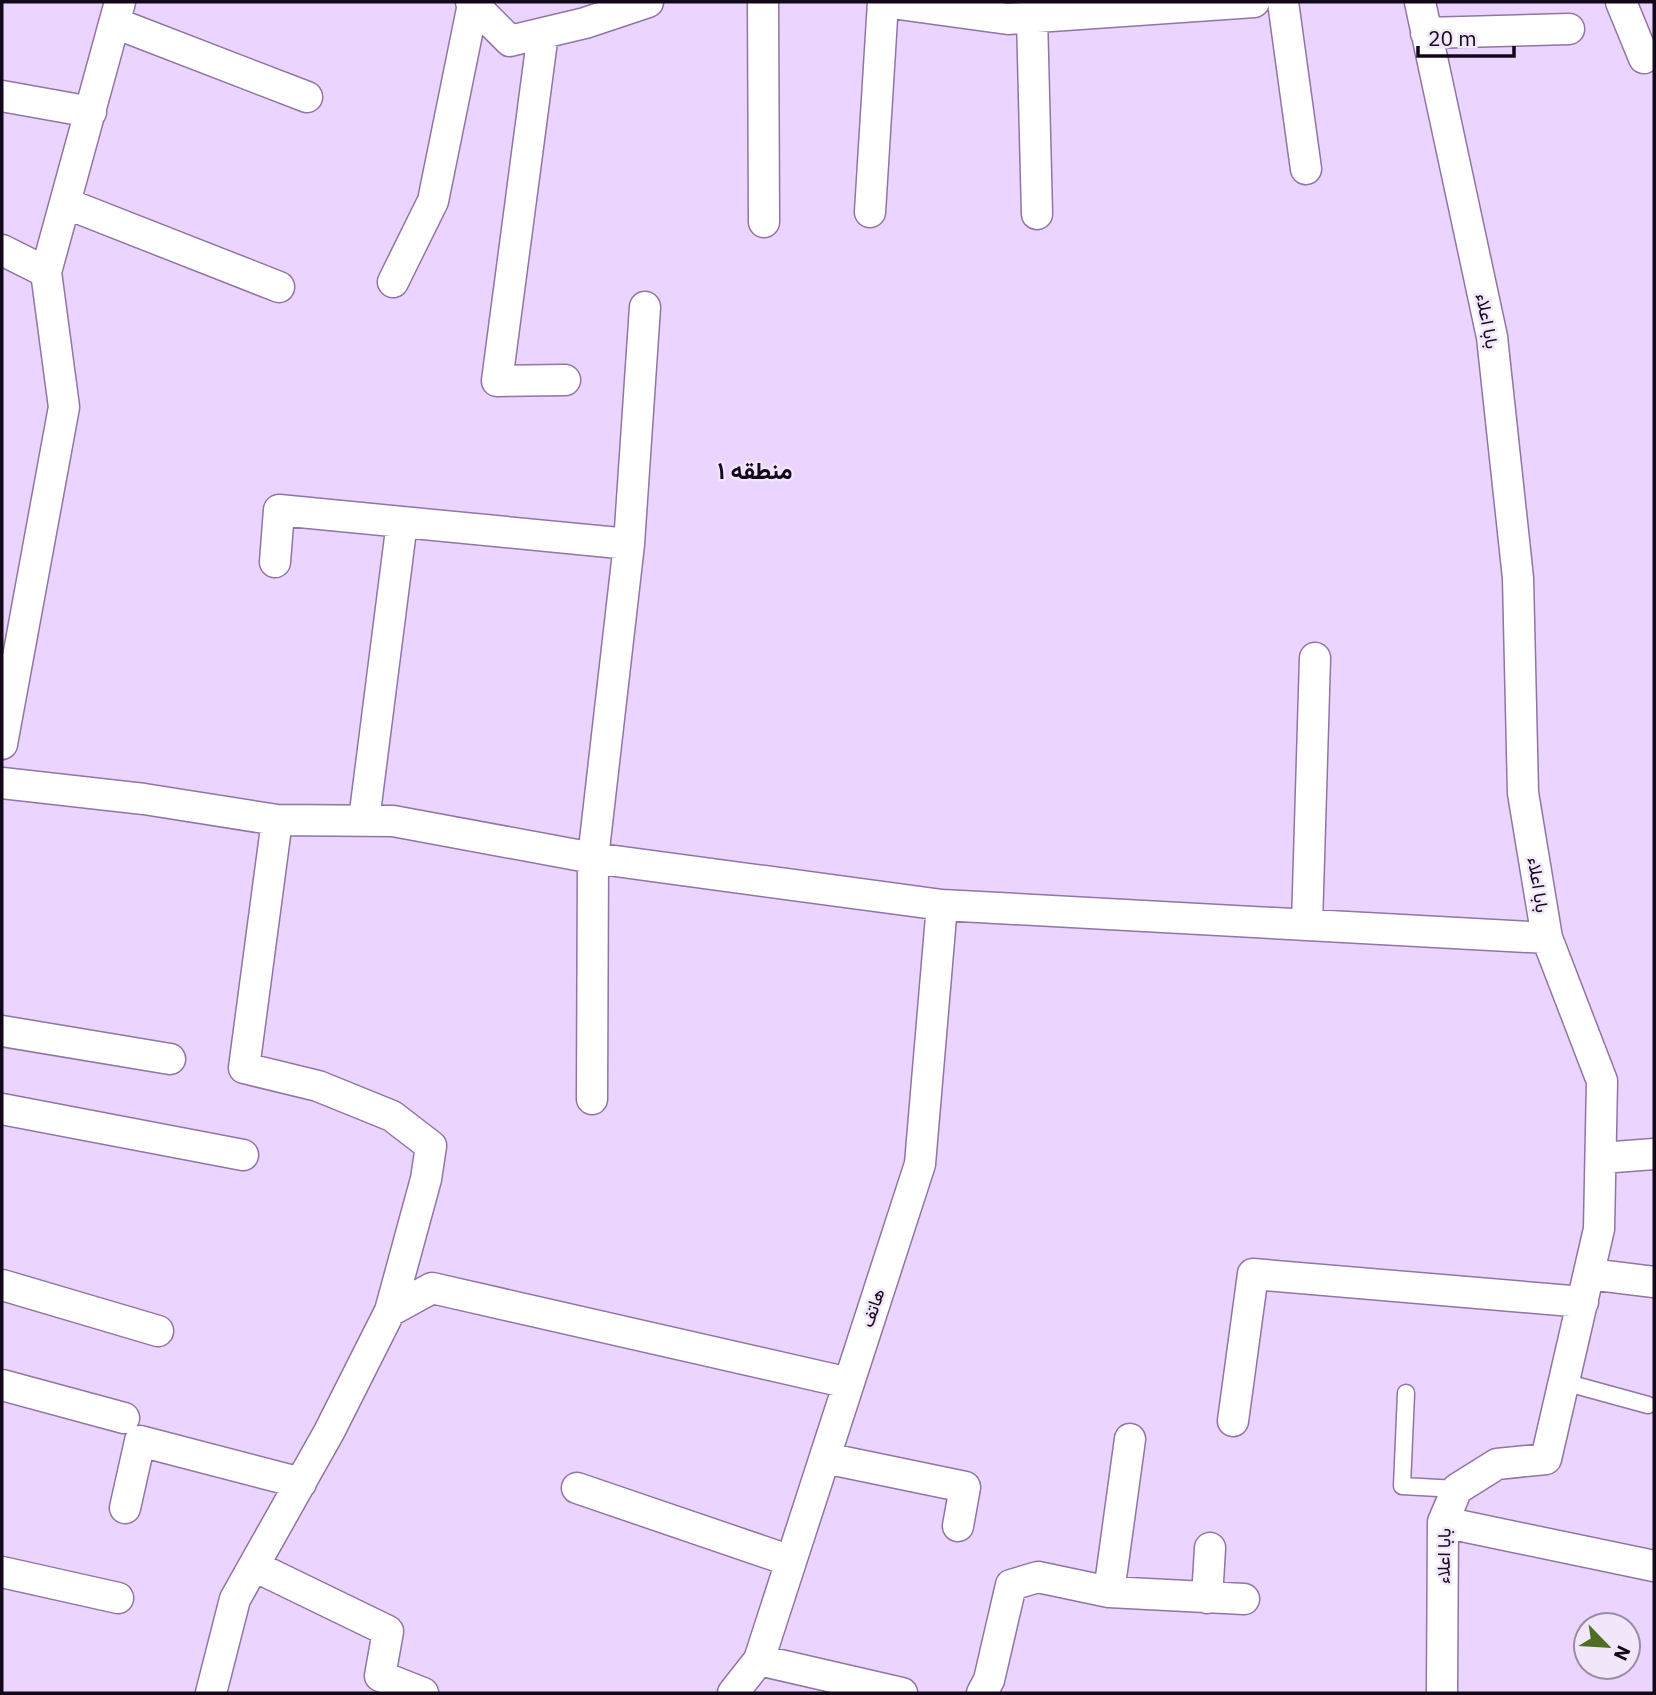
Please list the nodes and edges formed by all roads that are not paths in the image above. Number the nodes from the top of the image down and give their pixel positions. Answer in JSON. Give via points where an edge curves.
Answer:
{"nodes":[{"id":1,"x":648,"y":2,"type":"edge"},
{"id":2,"x":763,"y":2,"type":"edge"},
{"id":3,"x":884,"y":2,"type":"edge"},
{"id":4,"x":1254,"y":2,"type":"edge"},
{"id":5,"x":1283,"y":2,"type":"edge"},
{"id":6,"x":1420,"y":2,"type":"edge"},
{"id":7,"x":1620,"y":2,"type":"edge"},
{"id":8,"x":472,"y":3,"type":"edge"},
{"id":9,"x":1137,"y":6,"type":"edge"},
{"id":10,"x":117,"y":12,"type":"edge"},
{"id":11,"x":1032,"y":17,"type":"junction"},
{"id":12,"x":1569,"y":29,"type":"dead end"},
{"id":13,"x":543,"y":33,"type":"junction"},
{"id":14,"x":1426,"y":33,"type":"junction"},
{"id":15,"x":1644,"y":58,"type":"dead end"},
{"id":16,"x":2,"y":96,"type":"edge"},
{"id":17,"x":307,"y":97,"type":"dead end"},
{"id":18,"x":91,"y":112,"type":"junction"},
{"id":19,"x":1306,"y":169,"type":"dead end"},
{"id":20,"x":65,"y":203,"type":"junction"},
{"id":21,"x":870,"y":212,"type":"dead end"},
{"id":22,"x":1037,"y":215,"type":"dead end"},
{"id":23,"x":764,"y":222,"type":"dead end"},
{"id":24,"x":2,"y":250,"type":"edge"},
{"id":25,"x":46,"y":272,"type":"junction"},
{"id":26,"x":393,"y":282,"type":"dead end"},
{"id":27,"x":279,"y":288,"type":"dead end"},
{"id":28,"x":645,"y":307,"type":"dead end"},
{"id":29,"x":565,"y":380,"type":"dead end"},
{"id":30,"x":402,"y":522,"type":"junction"},
{"id":31,"x":629,"y":544,"type":"junction"},
{"id":32,"x":275,"y":562,"type":"dead end"},
{"id":33,"x":1315,"y":658,"type":"dead end"},
{"id":34,"x":2,"y":744,"type":"edge"},
{"id":35,"x":2,"y":783,"type":"edge"},
{"id":36,"x":277,"y":820,"type":"junction"},
{"id":37,"x":364,"y":820,"type":"junction"},
{"id":38,"x":593,"y":858,"type":"junction"},
{"id":39,"x":942,"y":905,"type":"junction"},
{"id":40,"x":1307,"y":926,"type":"junction"},
{"id":41,"x":1547,"y":937,"type":"junction"},
{"id":42,"x":2,"y":1031,"type":"edge"},
{"id":43,"x":170,"y":1059,"type":"dead end"},
{"id":44,"x":592,"y":1099,"type":"dead end"},
{"id":45,"x":2,"y":1109,"type":"edge"},
{"id":46,"x":1654,"y":1154,"type":"edge"},
{"id":47,"x":243,"y":1155,"type":"dead end"},
{"id":48,"x":1601,"y":1158,"type":"junction"},
{"id":49,"x":1654,"y":1282,"type":"edge"},
{"id":50,"x":2,"y":1285,"type":"edge"},
{"id":51,"x":1586,"y":1288,"type":"junction"},
{"id":52,"x":390,"y":1311,"type":"junction"},
{"id":53,"x":158,"y":1331,"type":"dead end"},
{"id":54,"x":1564,"y":1382,"type":"junction"},
{"id":55,"x":849,"y":1383,"type":"junction"},
{"id":56,"x":2,"y":1385,"type":"edge"},
{"id":57,"x":1406,"y":1393,"type":"dead end"},
{"id":58,"x":1648,"y":1405,"type":"dead end"},
{"id":59,"x":124,"y":1418,"type":"dead end"},
{"id":60,"x":1233,"y":1421,"type":"dead end"},
{"id":61,"x":1130,"y":1439,"type":"dead end"},
{"id":62,"x":825,"y":1458,"type":"junction"},
{"id":63,"x":301,"y":1483,"type":"junction"},
{"id":64,"x":577,"y":1488,"type":"dead end"},
{"id":65,"x":1458,"y":1489,"type":"junction"},
{"id":66,"x":125,"y":1508,"type":"dead end"},
{"id":67,"x":1443,"y":1522,"type":"junction"},
{"id":68,"x":958,"y":1526,"type":"dead end"},
{"id":69,"x":1210,"y":1548,"type":"dead end"},
{"id":70,"x":791,"y":1561,"type":"junction"},
{"id":71,"x":254,"y":1566,"type":"junction"},
{"id":72,"x":1654,"y":1566,"type":"edge"},
{"id":73,"x":2,"y":1572,"type":"edge"},
{"id":74,"x":1109,"y":1592,"type":"junction"},
{"id":75,"x":118,"y":1598,"type":"dead end"},
{"id":76,"x":1207,"y":1598,"type":"junction"},
{"id":77,"x":1244,"y":1599,"type":"dead end"},
{"id":78,"x":759,"y":1660,"type":"junction"},
{"id":79,"x":211,"y":1693,"type":"edge"},
{"id":80,"x":423,"y":1693,"type":"edge"},
{"id":81,"x":733,"y":1693,"type":"edge"},
{"id":82,"x":902,"y":1693,"type":"edge"},
{"id":83,"x":982,"y":1693,"type":"edge"},
{"id":84,"x":1443,"y":1693,"type":"edge"}],
"edges":[{"from":1,"to":13,"type":"street"},
{"from":2,"to":23,"type":"street"},
{"from":3,"to":11,"type":"street","via":[[1008,19]]},
{"from":3,"to":21,"type":"street"},
{"from":4,"to":9,"type":"street"},
{"from":5,"to":19,"type":"street"},
{"from":6,"to":14,"type":"street","name":"بابا اعلاء"},
{"from":7,"to":15,"type":"street"},
{"from":8,"to":13,"type":"street","via":[[510,41]]},
{"from":8,"to":26,"type":"street","via":[[433,201]]},
{"from":9,"to":11,"type":"street"},
{"from":10,"to":17,"type":"street"},
{"from":10,"to":18,"type":"street"},
{"from":11,"to":22,"type":"street"},
{"from":12,"to":14,"type":"street"},
{"from":13,"to":29,"type":"street","via":[[498,381]]},
{"from":14,"to":41,"type":"street","name":"بابا اعلاء","via":[[1492,337],[1518,578],[1523,793]]},
{"from":16,"to":18,"type":"street"},
{"from":18,"to":20,"type":"street"},
{"from":20,"to":25,"type":"street"},
{"from":20,"to":27,"type":"street"},
{"from":24,"to":25,"type":"street"},
{"from":25,"to":34,"type":"street","via":[[64,407]]},
{"from":28,"to":31,"type":"street"},
{"from":30,"to":31,"type":"street"},
{"from":30,"to":32,"type":"street","via":[[279,510]]},
{"from":30,"to":37,"type":"street"},
{"from":31,"to":38,"type":"street"},
{"from":33,"to":40,"type":"street"},
{"from":35,"to":36,"type":"street"},
{"from":36,"to":37,"type":"street"},
{"from":36,"to":52,"type":"street","via":[[244,1068],[318,1086],[392,1116],[431,1146]]},
{"from":37,"to":38,"type":"street","via":[[393,821]]},
{"from":38,"to":39,"type":"street"},
{"from":38,"to":44,"type":"street"},
{"from":39,"to":40,"type":"street"},
{"from":39,"to":55,"type":"street","name":"هاتف","via":[[920,1164]]},
{"from":40,"to":41,"type":"street"},
{"from":41,"to":48,"type":"street","name":"بابا اعلاء","via":[[1602,1081]]},
{"from":42,"to":43,"type":"street"},
{"from":45,"to":47,"type":"street"},
{"from":46,"to":48,"type":"street"},
{"from":48,"to":51,"type":"street","name":"بابا اعلاء","via":[[1600,1229]]},
{"from":49,"to":51,"type":"street"},
{"from":50,"to":53,"type":"street"},
{"from":51,"to":54,"type":"street","name":"بابا اعلاء"},
{"from":51,"to":60,"type":"street","via":[[1253,1274]]},
{"from":52,"to":55,"type":"street","via":[[432,1288]]},
{"from":52,"to":63,"type":"street"},
{"from":54,"to":58,"type":"lane"},
{"from":54,"to":65,"type":"street","name":"بابا اعلاء","via":[[1546,1458],[1497,1464]]},
{"from":55,"to":62,"type":"street","name":"هاتف"},
{"from":56,"to":59,"type":"street"},
{"from":57,"to":65,"type":"lane","via":[[1402,1486]]},
{"from":61,"to":74,"type":"street"},
{"from":62,"to":68,"type":"street","via":[[965,1486]]},
{"from":62,"to":70,"type":"street","name":"هاتف"},
{"from":63,"to":66,"type":"street","via":[[141,1441]]},
{"from":63,"to":71,"type":"street"},
{"from":64,"to":70,"type":"street"},
{"from":65,"to":67,"type":"street","name":"بابا اعلاء"},
{"from":67,"to":72,"type":"street"},
{"from":67,"to":84,"type":"street","name":"بابا اعلاء"},
{"from":69,"to":76,"type":"street"},
{"from":70,"to":78,"type":"street","name":"هاتف"},
{"from":71,"to":79,"type":"street","via":[[235,1599]]},
{"from":71,"to":80,"type":"street","via":[[388,1631],[380,1676]]},
{"from":73,"to":75,"type":"street"},
{"from":74,"to":76,"type":"street"},
{"from":74,"to":83,"type":"street","via":[[1038,1577],[1011,1585]]},
{"from":76,"to":77,"type":"street"},
{"from":78,"to":81,"type":"street","name":"هاتف"},
{"from":78,"to":82,"type":"street"}]}
